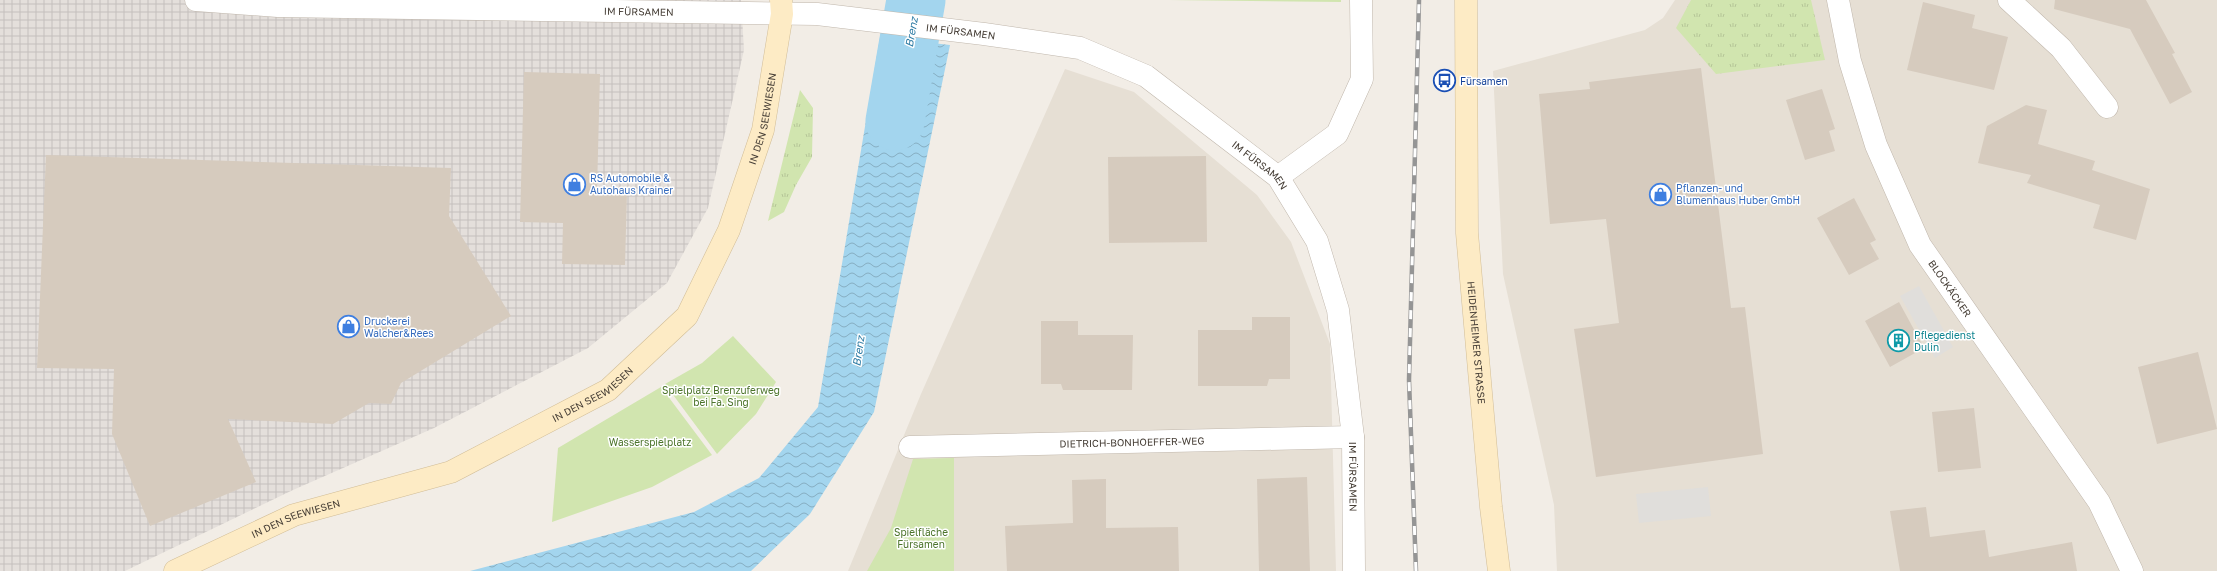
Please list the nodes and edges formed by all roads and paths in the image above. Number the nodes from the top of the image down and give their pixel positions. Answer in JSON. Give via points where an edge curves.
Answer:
{"nodes":[{"id":1,"x":196,"y":0,"type":"edge"},
{"id":2,"x":1361,"y":0,"type":"edge"},
{"id":3,"x":1466,"y":0,"type":"edge"},
{"id":4,"x":1838,"y":0,"type":"edge"},
{"id":5,"x":2009,"y":0,"type":"edge"},
{"id":6,"x":782,"y":7,"type":"edge"},
{"id":7,"x":2107,"y":107,"type":"dead end"},
{"id":8,"x":1278,"y":177,"type":"junction"},
{"id":9,"x":1353,"y":437,"type":"junction"},
{"id":10,"x":910,"y":447,"type":"dead end"},
{"id":11,"x":175,"y":571,"type":"edge"},
{"id":12,"x":1354,"y":571,"type":"edge"},
{"id":13,"x":1499,"y":571,"type":"edge"},
{"id":14,"x":2132,"y":571,"type":"edge"}],
"edges":[{"from":1,"to":6,"type":"street","name":"IM FÜRSAMEN","via":[[278,6]]},
{"from":2,"to":8,"type":"street","via":[[1362,79],[1337,134]]},
{"from":3,"to":13,"type":"street","name":"HEIDENHEIMER STRASSE","via":[[1467,233]]},
{"from":4,"to":14,"type":"street","name":"BLOCKÄCKER","via":[[1850,61],[1876,146],[1920,245],[2099,502]]},
{"from":5,"to":7,"type":"street","via":[[2061,48]]},
{"from":6,"to":8,"type":"street","name":"IM FÜRSAMEN","via":[[848,19],[1080,48],[1146,76]]},
{"from":6,"to":11,"type":"street","name":"IN DEN SEEWIESEN","via":[[763,130],[729,230],[687,316],[608,390],[451,472],[294,515]]},
{"from":8,"to":9,"type":"street","name":"IM FÜRSAMEN","via":[[1317,241],[1338,310]]},
{"from":9,"to":10,"type":"street","name":"DIETRICH-BONHOEFFER-WEG"},
{"from":9,"to":12,"type":"street","name":"IM FÜRSAMEN"}]}
